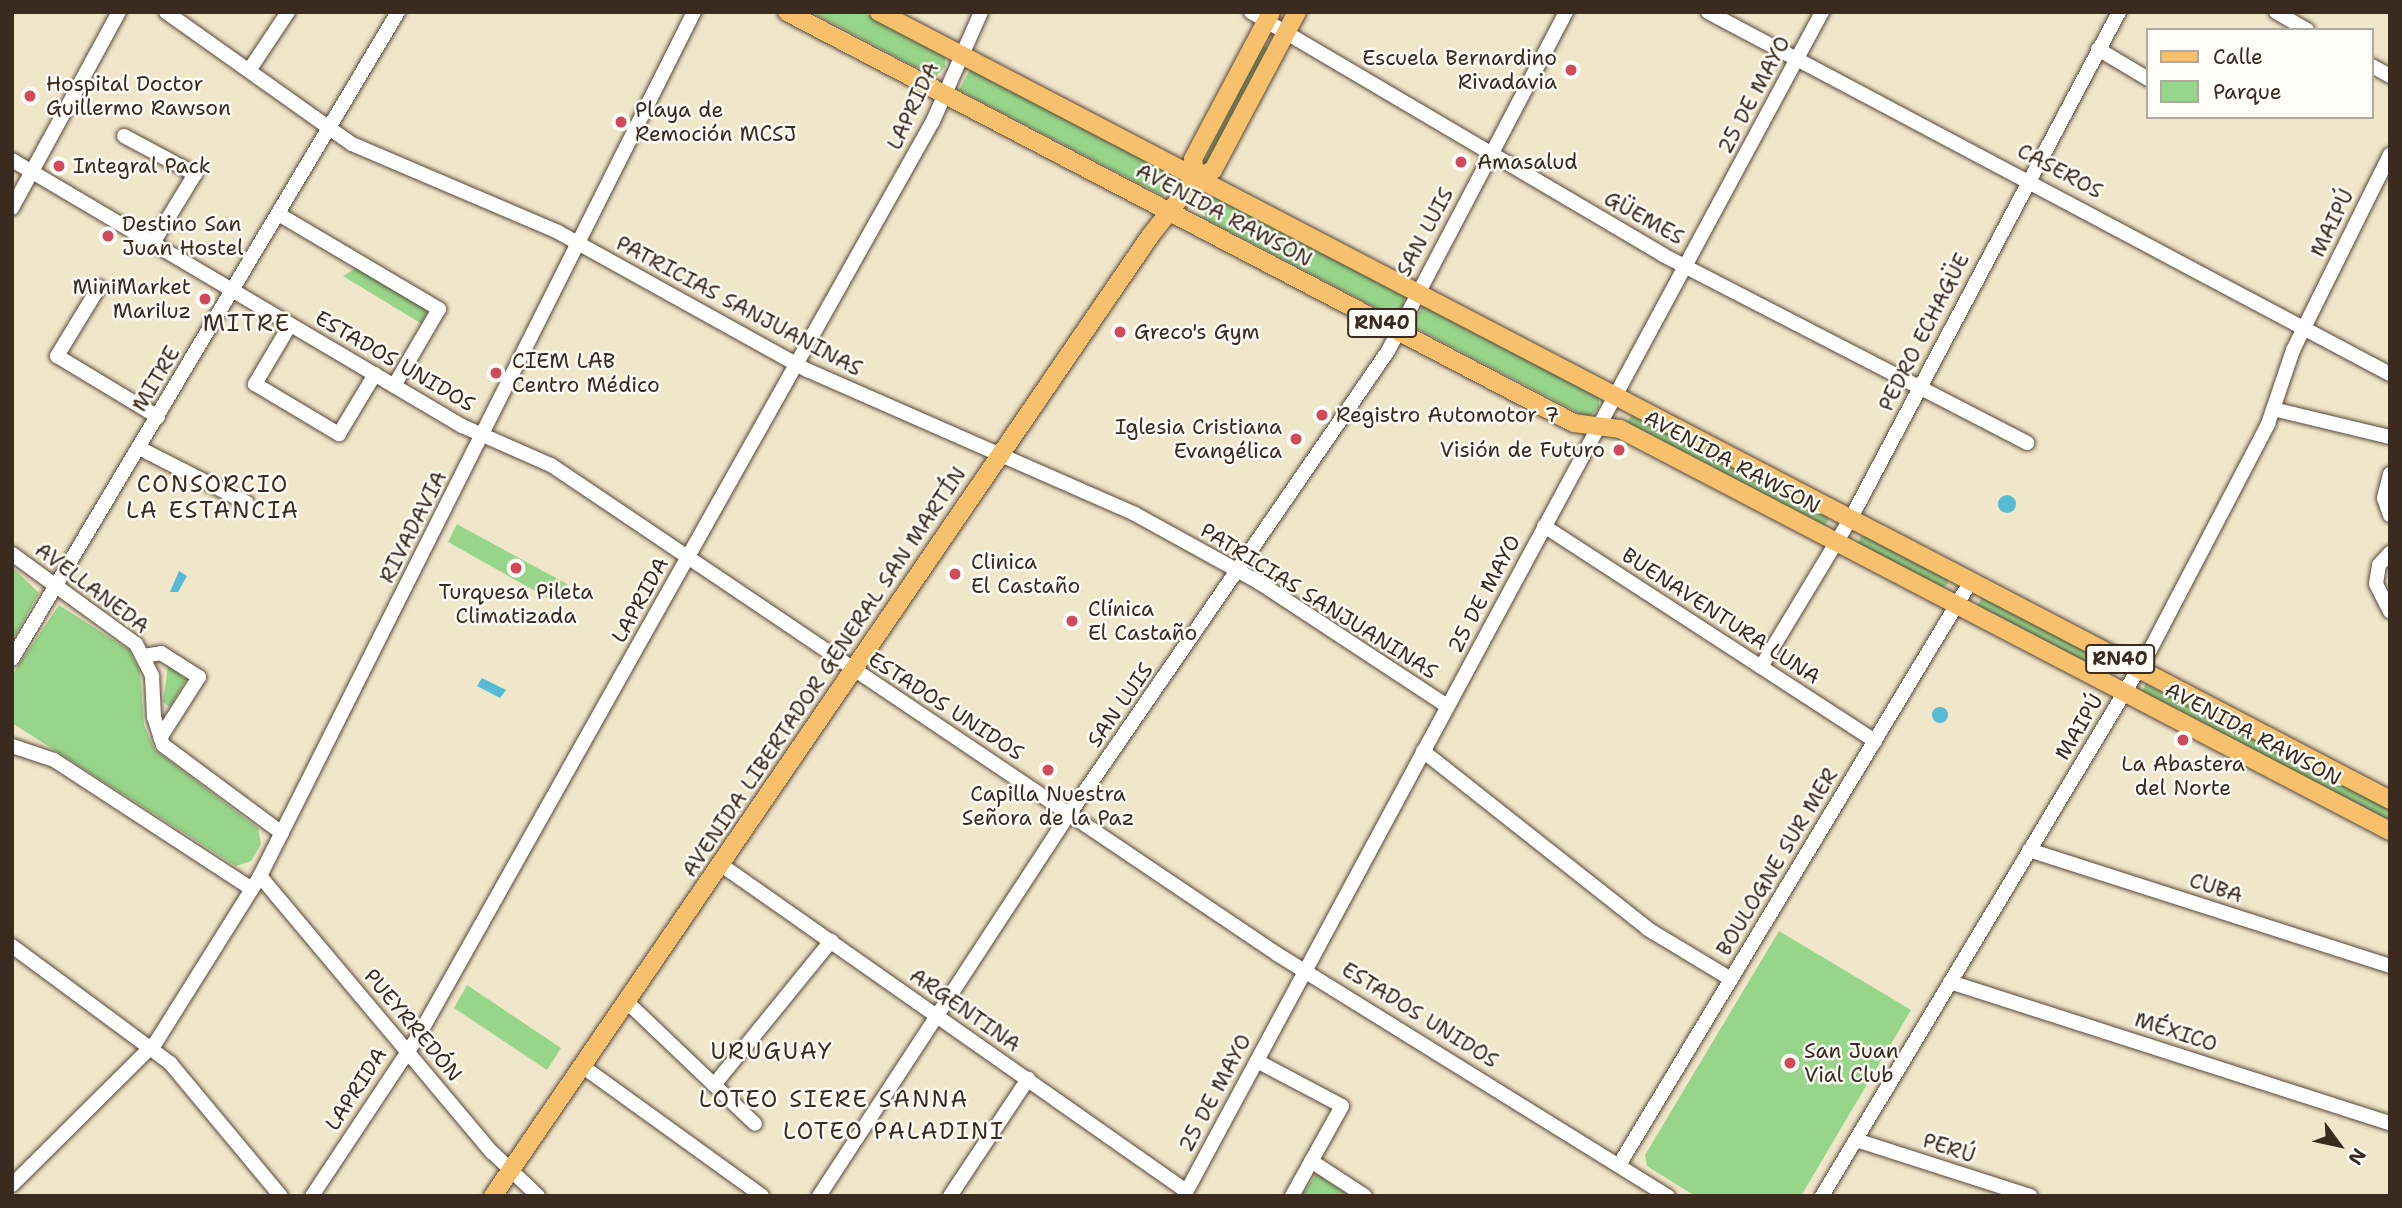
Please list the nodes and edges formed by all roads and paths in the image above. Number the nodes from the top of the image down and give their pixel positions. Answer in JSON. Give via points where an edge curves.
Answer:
{"nodes":[{"id":1,"x":119,"y":12,"type":"edge"},
{"id":2,"x":166,"y":12,"type":"edge"},
{"id":3,"x":288,"y":12,"type":"edge"},
{"id":4,"x":398,"y":12,"type":"edge"},
{"id":5,"x":694,"y":12,"type":"edge"},
{"id":6,"x":788,"y":12,"type":"edge"},
{"id":7,"x":879,"y":12,"type":"edge"},
{"id":8,"x":981,"y":12,"type":"edge"},
{"id":9,"x":1297,"y":12,"type":"edge"},
{"id":10,"x":1566,"y":12,"type":"edge"},
{"id":11,"x":1708,"y":12,"type":"edge"},
{"id":12,"x":1822,"y":12,"type":"edge"},
{"id":13,"x":2119,"y":12,"type":"edge"},
{"id":14,"x":2276,"y":12,"type":"edge"},
{"id":15,"x":1263,"y":15,"type":"edge"},
{"id":16,"x":2304,"y":28,"type":"edge"},
{"id":17,"x":1286,"y":33,"type":"junction"},
{"id":18,"x":2098,"y":49,"type":"junction"},
{"id":19,"x":960,"y":55,"type":"junction"},
{"id":20,"x":1794,"y":63,"type":"junction"},
{"id":21,"x":2374,"y":67,"type":"edge"},
{"id":22,"x":250,"y":69,"type":"junction"},
{"id":23,"x":2390,"y":75,"type":"edge"},
{"id":24,"x":2146,"y":78,"type":"edge"},
{"id":25,"x":944,"y":94,"type":"junction"},
{"id":26,"x":332,"y":127,"type":"junction"},
{"id":27,"x":124,"y":136,"type":"dead end"},
{"id":28,"x":1490,"y":153,"type":"junction"},
{"id":29,"x":2390,"y":155,"type":"edge"},
{"id":30,"x":12,"y":160,"type":"edge"},
{"id":31,"x":32,"y":172,"type":"junction"},
{"id":32,"x":2027,"y":177,"type":"junction"},
{"id":33,"x":1196,"y":178,"type":"junction"},
{"id":34,"x":12,"y":208,"type":"edge"},
{"id":35,"x":1169,"y":212,"type":"junction"},
{"id":36,"x":280,"y":215,"type":"junction"},
{"id":37,"x":153,"y":243,"type":"junction"},
{"id":38,"x":580,"y":244,"type":"junction"},
{"id":39,"x":1685,"y":265,"type":"junction"},
{"id":40,"x":99,"y":287,"type":"dead end"},
{"id":41,"x":234,"y":291,"type":"junction"},
{"id":42,"x":1417,"y":293,"type":"junction"},
{"id":43,"x":290,"y":325,"type":"junction"},
{"id":44,"x":2304,"y":327,"type":"junction"},
{"id":45,"x":1398,"y":331,"type":"junction"},
{"id":46,"x":796,"y":365,"type":"junction"},
{"id":47,"x":375,"y":374,"type":"junction"},
{"id":48,"x":2390,"y":374,"type":"edge"},
{"id":49,"x":394,"y":386,"type":"junction"},
{"id":50,"x":1920,"y":386,"type":"junction"},
{"id":51,"x":1614,"y":396,"type":"junction"},
{"id":52,"x":2273,"y":409,"type":"junction"},
{"id":53,"x":158,"y":417,"type":"junction"},
{"id":54,"x":1598,"y":426,"type":"junction"},
{"id":55,"x":484,"y":434,"type":"junction"},
{"id":56,"x":2390,"y":437,"type":"edge"},
{"id":57,"x":2027,"y":443,"type":"dead end"},
{"id":58,"x":139,"y":448,"type":"junction"},
{"id":59,"x":1001,"y":454,"type":"junction"},
{"id":60,"x":2390,"y":474,"type":"edge"},
{"id":61,"x":247,"y":503,"type":"dead end"},
{"id":62,"x":2390,"y":515,"type":"edge"},
{"id":63,"x":1851,"y":519,"type":"junction"},
{"id":64,"x":1544,"y":526,"type":"junction"},
{"id":65,"x":1837,"y":542,"type":"junction"},
{"id":66,"x":2390,"y":553,"type":"edge"},
{"id":67,"x":12,"y":554,"type":"edge"},
{"id":68,"x":687,"y":559,"type":"junction"},
{"id":69,"x":1238,"y":570,"type":"junction"},
{"id":70,"x":1971,"y":581,"type":"junction"},
{"id":71,"x":57,"y":585,"type":"junction"},
{"id":72,"x":1957,"y":605,"type":"junction"},
{"id":73,"x":2390,"y":612,"type":"edge"},
{"id":74,"x":144,"y":656,"type":"junction"},
{"id":75,"x":12,"y":659,"type":"edge"},
{"id":76,"x":1761,"y":667,"type":"junction"},
{"id":77,"x":2139,"y":669,"type":"junction"},
{"id":78,"x":853,"y":670,"type":"junction"},
{"id":79,"x":2124,"y":692,"type":"junction"},
{"id":80,"x":1447,"y":706,"type":"junction"},
{"id":81,"x":160,"y":738,"type":"junction"},
{"id":82,"x":1875,"y":741,"type":"junction"},
{"id":83,"x":12,"y":746,"type":"edge"},
{"id":84,"x":1423,"y":751,"type":"junction"},
{"id":85,"x":2390,"y":800,"type":"edge"},
{"id":86,"x":1070,"y":813,"type":"junction"},
{"id":87,"x":2390,"y":831,"type":"edge"},
{"id":88,"x":282,"y":833,"type":"junction"},
{"id":89,"x":2029,"y":850,"type":"junction"},
{"id":90,"x":720,"y":863,"type":"junction"},
{"id":91,"x":260,"y":876,"type":"junction"},
{"id":92,"x":252,"y":889,"type":"junction"},
{"id":93,"x":831,"y":942,"type":"junction"},
{"id":94,"x":12,"y":946,"type":"edge"},
{"id":95,"x":2390,"y":966,"type":"edge"},
{"id":96,"x":1306,"y":969,"type":"junction"},
{"id":97,"x":1731,"y":979,"type":"junction"},
{"id":98,"x":1950,"y":982,"type":"junction"},
{"id":99,"x":626,"y":1001,"type":"junction"},
{"id":100,"x":937,"y":1016,"type":"junction"},
{"id":101,"x":149,"y":1049,"type":"junction"},
{"id":102,"x":407,"y":1050,"type":"junction"},
{"id":103,"x":1257,"y":1060,"type":"junction"},
{"id":104,"x":582,"y":1066,"type":"junction"},
{"id":105,"x":1028,"y":1079,"type":"junction"},
{"id":106,"x":714,"y":1085,"type":"junction"},
{"id":107,"x":2390,"y":1123,"type":"edge"},
{"id":108,"x":755,"y":1124,"type":"dead end"},
{"id":109,"x":1856,"y":1140,"type":"junction"},
{"id":110,"x":1847,"y":1155,"type":"junction"},
{"id":111,"x":1311,"y":1161,"type":"junction"},
{"id":112,"x":1619,"y":1165,"type":"junction"},
{"id":113,"x":511,"y":1170,"type":"junction"},
{"id":114,"x":12,"y":1185,"type":"edge"},
{"id":115,"x":1185,"y":1193,"type":"edge"},
{"id":116,"x":1366,"y":1195,"type":"edge"},
{"id":117,"x":281,"y":1196,"type":"edge"},
{"id":118,"x":312,"y":1196,"type":"edge"},
{"id":119,"x":493,"y":1196,"type":"edge"},
{"id":120,"x":538,"y":1196,"type":"edge"},
{"id":121,"x":762,"y":1196,"type":"edge"},
{"id":122,"x":819,"y":1196,"type":"edge"},
{"id":123,"x":950,"y":1196,"type":"edge"},
{"id":124,"x":1293,"y":1196,"type":"edge"},
{"id":125,"x":1668,"y":1196,"type":"edge"},
{"id":126,"x":1822,"y":1196,"type":"edge"},
{"id":127,"x":1833,"y":1196,"type":"edge"},
{"id":128,"x":2030,"y":1196,"type":"edge"}],
"edges":[{"from":1,"to":31,"type":"street"},
{"from":2,"to":22,"type":"street","name":"PATRICIAS SANJUANINAS"},
{"from":3,"to":22,"type":"street"},
{"from":4,"to":26,"type":"street","name":"MITRE"},
{"from":5,"to":38,"type":"street","name":"RIVADAVIA"},
{"from":6,"to":25,"type":"main road","name":"AVENIDA RAWSON","number":"RN40"},
{"from":7,"to":19,"type":"main road","name":"AVENIDA RAWSON","number":"RN40"},
{"from":8,"to":19,"type":"street","name":"LAPRIDA"},
{"from":9,"to":17,"type":"main road","name":"AVENIDA LIBERTADOR GENERAL SAN MARTÍN"},
{"from":10,"to":28,"type":"street","name":"SAN LUIS"},
{"from":11,"to":20,"type":"street","name":"CASEROS"},
{"from":12,"to":20,"type":"street","name":"25 DE MAYO"},
{"from":13,"to":18,"type":"street","name":"PEDRO ECHAGÜE"},
{"from":14,"to":16,"type":"street"},
{"from":15,"to":17,"type":"street","name":"GÜEMES"},
{"from":15,"to":33,"type":"main road","via":[[1193,159]]},
{"from":17,"to":28,"type":"street","name":"GÜEMES"},
{"from":17,"to":33,"type":"main road","name":"AVENIDA LIBERTADOR GENERAL SAN MARTÍN","via":[[1213,170]]},
{"from":18,"to":24,"type":"street"},
{"from":18,"to":32,"type":"street","name":"PEDRO ECHAGÜE"},
{"from":19,"to":25,"type":"street","name":"LAPRIDA"},
{"from":19,"to":33,"type":"main road","name":"AVENIDA RAWSON","number":"RN40"},
{"from":20,"to":32,"type":"street","name":"CASEROS"},
{"from":20,"to":39,"type":"street","name":"25 DE MAYO"},
{"from":21,"to":23,"type":"street"},
{"from":22,"to":26,"type":"street","name":"PATRICIAS SANJUANINAS"},
{"from":25,"to":35,"type":"main road","name":"AVENIDA RAWSON","number":"RN40"},
{"from":25,"to":46,"type":"street","name":"LAPRIDA"},
{"from":26,"to":36,"type":"street","name":"MITRE"},
{"from":26,"to":38,"type":"street","name":"PATRICIAS SANJUANINAS","via":[[352,144]]},
{"from":27,"to":37,"type":"street","via":[[195,174]]},
{"from":28,"to":39,"type":"street","name":"GÜEMES"},
{"from":28,"to":42,"type":"street","name":"SAN LUIS"},
{"from":29,"to":44,"type":"street","name":"MAIPÚ"},
{"from":30,"to":31,"type":"street","name":"ESTADOS UNIDOS"},
{"from":31,"to":34,"type":"street"},
{"from":31,"to":37,"type":"street","name":"ESTADOS UNIDOS"},
{"from":32,"to":44,"type":"street","name":"CASEROS"},
{"from":32,"to":50,"type":"street","name":"PEDRO ECHAGÜE"},
{"from":33,"to":35,"type":"main road","name":"AVENIDA LIBERTADOR GENERAL SAN MARTÍN"},
{"from":33,"to":42,"type":"main road","name":"AVENIDA RAWSON","number":"RN40"},
{"from":35,"to":45,"type":"main road","name":"AVENIDA RAWSON","number":"RN40"},
{"from":35,"to":59,"type":"main road","name":"AVENIDA LIBERTADOR GENERAL SAN MARTÍN"},
{"from":36,"to":41,"type":"street","name":"MITRE"},
{"from":36,"to":49,"type":"street","via":[[439,309]]},
{"from":37,"to":41,"type":"street","name":"ESTADOS UNIDOS"},
{"from":38,"to":46,"type":"street","name":"PATRICIAS SANJUANINAS"},
{"from":38,"to":55,"type":"street","name":"RIVADAVIA"},
{"from":39,"to":50,"type":"street","name":"GÜEMES"},
{"from":39,"to":51,"type":"street","name":"25 DE MAYO"},
{"from":40,"to":53,"type":"street","via":[[57,356]]},
{"from":41,"to":43,"type":"street","name":"ESTADOS UNIDOS"},
{"from":41,"to":53,"type":"street","name":"MITRE"},
{"from":42,"to":45,"type":"street","name":"SAN LUIS"},
{"from":42,"to":51,"type":"main road","name":"AVENIDA RAWSON","number":"RN40"},
{"from":43,"to":47,"type":"street","name":"ESTADOS UNIDOS"},
{"from":43,"to":47,"type":"street","via":[[255,384],[340,434]]},
{"from":44,"to":48,"type":"street","name":"CASEROS"},
{"from":44,"to":52,"type":"street","name":"MAIPÚ"},
{"from":45,"to":54,"type":"main road","name":"AVENIDA RAWSON","number":"RN40","via":[[1574,423]]},
{"from":45,"to":69,"type":"street","name":"SAN LUIS"},
{"from":46,"to":59,"type":"street","name":"PATRICIAS SANJUANINAS"},
{"from":46,"to":68,"type":"street","name":"LAPRIDA"},
{"from":47,"to":49,"type":"street","name":"ESTADOS UNIDOS"},
{"from":49,"to":55,"type":"street","name":"ESTADOS UNIDOS"},
{"from":50,"to":57,"type":"street","name":"GÜEMES"},
{"from":50,"to":63,"type":"street","name":"PEDRO ECHAGÜE"},
{"from":51,"to":54,"type":"street","name":"25 DE MAYO"},
{"from":51,"to":63,"type":"main road","name":"AVENIDA RAWSON","number":"RN40"},
{"from":52,"to":56,"type":"street"},
{"from":52,"to":77,"type":"street","name":"MAIPÚ"},
{"from":53,"to":58,"type":"street","name":"MITRE"},
{"from":54,"to":64,"type":"street","name":"25 DE MAYO"},
{"from":54,"to":65,"type":"main road","name":"AVENIDA RAWSON","number":"RN40","via":[[1620,429]]},
{"from":55,"to":68,"type":"street","name":"ESTADOS UNIDOS","via":[[551,465]]},
{"from":55,"to":88,"type":"street","name":"RIVADAVIA"},
{"from":58,"to":61,"type":"street"},
{"from":58,"to":71,"type":"street","name":"MITRE"},
{"from":59,"to":69,"type":"street","name":"PATRICIAS SANJUANINAS","via":[[1135,514]]},
{"from":59,"to":78,"type":"main road","name":"AVENIDA LIBERTADOR GENERAL SAN MARTÍN"},
{"from":60,"to":62,"type":"street","via":[[2384,498]]},
{"from":63,"to":65,"type":"street","name":"PEDRO ECHAGÜE"},
{"from":63,"to":70,"type":"main road","name":"AVENIDA RAWSON","number":"RN40"},
{"from":64,"to":76,"type":"street","name":"BUENAVENTURA LUNA"},
{"from":64,"to":80,"type":"street","name":"25 DE MAYO"},
{"from":65,"to":72,"type":"main road","name":"AVENIDA RAWSON","number":"RN40"},
{"from":65,"to":76,"type":"street","name":"PEDRO ECHAGÜE"},
{"from":66,"to":73,"type":"street","via":[[2376,577],[2378,597]]},
{"from":67,"to":71,"type":"street","name":"AVELLANEDA"},
{"from":68,"to":78,"type":"street","name":"ESTADOS UNIDOS"},
{"from":68,"to":102,"type":"street","name":"LAPRIDA"},
{"from":69,"to":80,"type":"street","name":"PATRICIAS SANJUANINAS"},
{"from":69,"to":86,"type":"street","name":"SAN LUIS"},
{"from":70,"to":72,"type":"street","name":"BOULOGNE SUR MER"},
{"from":70,"to":77,"type":"main road","name":"AVENIDA RAWSON","number":"RN40"},
{"from":71,"to":74,"type":"street","name":"AVELLANEDA","via":[[125,634]]},
{"from":71,"to":75,"type":"street","name":"MITRE"},
{"from":72,"to":79,"type":"main road","name":"AVENIDA RAWSON","number":"RN40"},
{"from":72,"to":82,"type":"street","name":"BOULOGNE SUR MER"},
{"from":74,"to":81,"type":"street","name":"AVELLANEDA"},
{"from":74,"to":81,"type":"street","name":"AVELLANEDA","via":[[161,653],[199,677]]},
{"from":76,"to":82,"type":"street","name":"BUENAVENTURA LUNA"},
{"from":77,"to":79,"type":"street","name":"MAIPÚ"},
{"from":77,"to":85,"type":"main road","name":"AVENIDA RAWSON","number":"RN40"},
{"from":78,"to":86,"type":"street","name":"ESTADOS UNIDOS"},
{"from":78,"to":90,"type":"main road","name":"AVENIDA LIBERTADOR GENERAL SAN MARTÍN"},
{"from":79,"to":87,"type":"main road","name":"AVENIDA RAWSON","number":"RN40"},
{"from":79,"to":89,"type":"street","name":"MAIPÚ"},
{"from":80,"to":84,"type":"street","name":"25 DE MAYO"},
{"from":81,"to":88,"type":"street"},
{"from":82,"to":97,"type":"street","name":"BOULOGNE SUR MER"},
{"from":83,"to":92,"type":"street","via":[[54,760]]},
{"from":84,"to":96,"type":"street","name":"25 DE MAYO"},
{"from":84,"to":97,"type":"street","via":[[1648,929]]},
{"from":86,"to":96,"type":"street","name":"ESTADOS UNIDOS"},
{"from":86,"to":100,"type":"street","name":"SAN LUIS"},
{"from":88,"to":91,"type":"street","name":"RIVADAVIA"},
{"from":89,"to":95,"type":"street","name":"CUBA"},
{"from":89,"to":98,"type":"street","name":"MAIPÚ"},
{"from":90,"to":93,"type":"street","name":"ARGENTINA"},
{"from":90,"to":99,"type":"main road","name":"AVENIDA LIBERTADOR GENERAL SAN MARTÍN"},
{"from":91,"to":92,"type":"street","name":"RIVADAVIA"},
{"from":91,"to":102,"type":"street","name":"PUEYRREDÓN"},
{"from":92,"to":101,"type":"street","name":"RIVADAVIA"},
{"from":93,"to":100,"type":"street","name":"ARGENTINA"},
{"from":93,"to":106,"type":"street"},
{"from":94,"to":101,"type":"street"},
{"from":96,"to":103,"type":"street","name":"25 DE MAYO"},
{"from":96,"to":112,"type":"street","name":"ESTADOS UNIDOS"},
{"from":97,"to":112,"type":"street","name":"BOULOGNE SUR MER"},
{"from":98,"to":107,"type":"street","name":"MÉXICO"},
{"from":98,"to":109,"type":"street","name":"MAIPÚ"},
{"from":99,"to":104,"type":"main road","name":"AVENIDA LIBERTADOR GENERAL SAN MARTÍN"},
{"from":99,"to":106,"type":"street"},
{"from":100,"to":105,"type":"street","name":"ARGENTINA"},
{"from":100,"to":122,"type":"street","name":"SAN LUIS"},
{"from":101,"to":114,"type":"street","name":"RIVADAVIA"},
{"from":101,"to":117,"type":"street","via":[[170,1063]]},
{"from":102,"to":113,"type":"street","name":"PUEYRREDÓN"},
{"from":102,"to":118,"type":"street","name":"LAPRIDA"},
{"from":103,"to":111,"type":"street","via":[[1342,1106]]},
{"from":103,"to":115,"type":"street","name":"25 DE MAYO"},
{"from":104,"to":113,"type":"main road","name":"AVENIDA LIBERTADOR GENERAL SAN MARTÍN"},
{"from":104,"to":121,"type":"street"},
{"from":105,"to":115,"type":"street","name":"ARGENTINA"},
{"from":105,"to":123,"type":"street"},
{"from":106,"to":108,"type":"street"},
{"from":109,"to":110,"type":"street","name":"MAIPÚ"},
{"from":109,"to":128,"type":"street","name":"PERÚ"},
{"from":110,"to":126,"type":"street","name":"MAIPÚ"},
{"from":110,"to":127,"type":"street","name":"MAIPÚ"},
{"from":111,"to":116,"type":"street"},
{"from":111,"to":124,"type":"street"},
{"from":112,"to":125,"type":"street","name":"ESTADOS UNIDOS"},
{"from":113,"to":119,"type":"main road","name":"AVENIDA LIBERTADOR GENERAL SAN MARTÍN"},
{"from":113,"to":120,"type":"street","name":"PUEYRREDÓN"}]}
